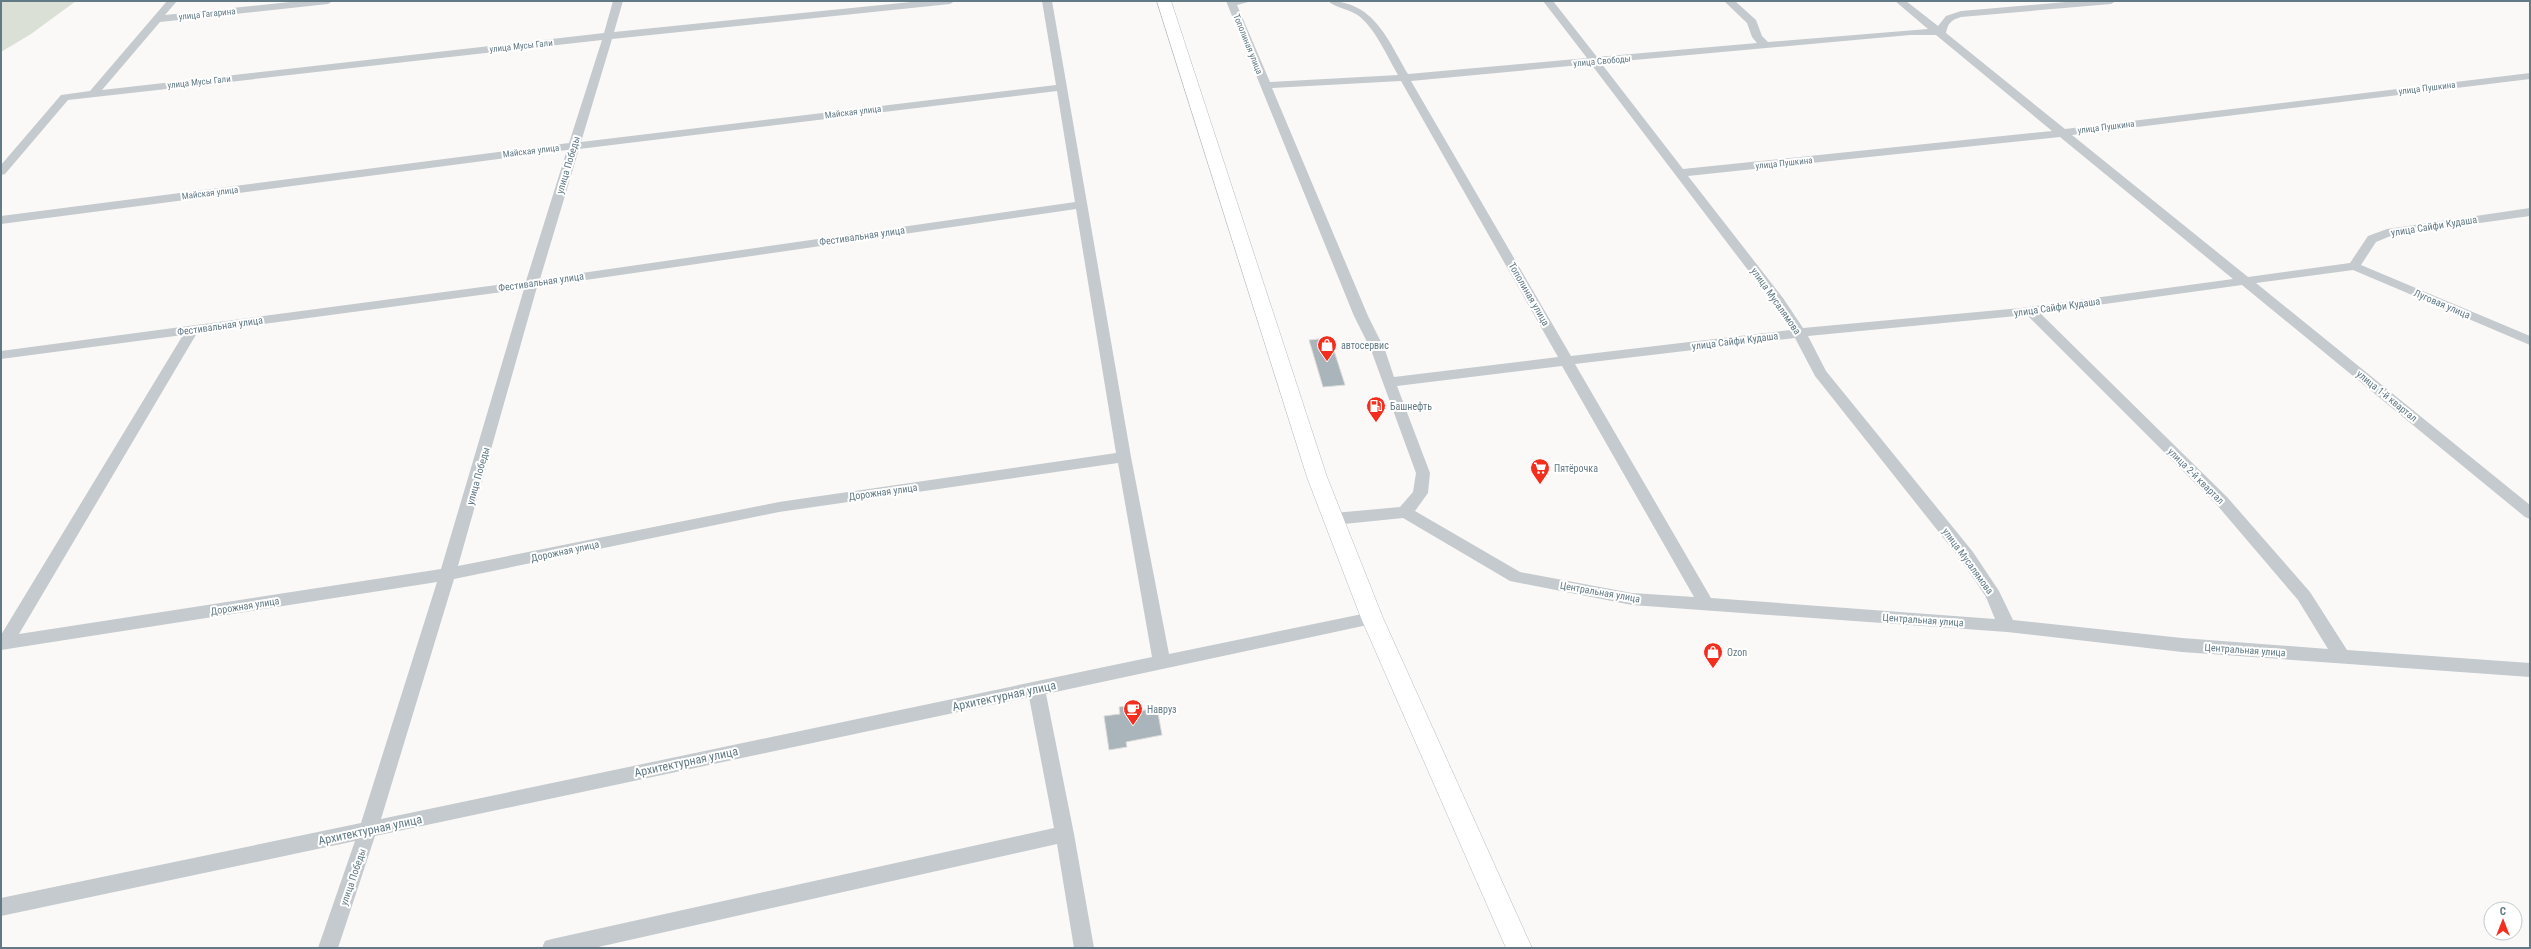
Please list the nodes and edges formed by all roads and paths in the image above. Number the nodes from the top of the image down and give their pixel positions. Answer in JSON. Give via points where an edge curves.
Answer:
{"nodes":[{"id":1,"x":172,"y":1,"type":"edge"},
{"id":2,"x":328,"y":1,"type":"edge"},
{"id":3,"x":618,"y":1,"type":"edge"},
{"id":4,"x":950,"y":1,"type":"edge"},
{"id":5,"x":1047,"y":1,"type":"edge"},
{"id":6,"x":1164,"y":1,"type":"edge"},
{"id":7,"x":1247,"y":1,"type":"edge"},
{"id":8,"x":1333,"y":1,"type":"edge"},
{"id":9,"x":1548,"y":1,"type":"edge"},
{"id":10,"x":1729,"y":1,"type":"edge"},
{"id":11,"x":1900,"y":1,"type":"edge"},
{"id":12,"x":2111,"y":1,"type":"edge"},
{"id":13,"x":1231,"y":2,"type":"edge"},
{"id":14,"x":157,"y":19,"type":"junction"},
{"id":15,"x":1939,"y":33,"type":"junction"},
{"id":16,"x":608,"y":36,"type":"junction"},
{"id":17,"x":1767,"y":46,"type":"junction"},
{"id":18,"x":1595,"y":62,"type":"junction"},
{"id":19,"x":2530,"y":76,"type":"edge"},
{"id":20,"x":1404,"y":78,"type":"junction"},
{"id":21,"x":1266,"y":85,"type":"junction"},
{"id":22,"x":1062,"y":87,"type":"junction"},
{"id":23,"x":93,"y":94,"type":"junction"},
{"id":24,"x":2062,"y":133,"type":"junction"},
{"id":25,"x":574,"y":146,"type":"junction"},
{"id":26,"x":1,"y":172,"type":"edge"},
{"id":27,"x":1681,"y":174,"type":"junction"},
{"id":28,"x":1081,"y":205,"type":"junction"},
{"id":29,"x":2530,"y":212,"type":"edge"},
{"id":30,"x":1,"y":220,"type":"edge"},
{"id":31,"x":2354,"y":266,"type":"junction"},
{"id":32,"x":2244,"y":280,"type":"junction"},
{"id":33,"x":532,"y":284,"type":"junction"},
{"id":34,"x":2030,"y":311,"type":"junction"},
{"id":35,"x":193,"y":329,"type":"junction"},
{"id":36,"x":1799,"y":334,"type":"junction"},
{"id":37,"x":2530,"y":341,"type":"edge"},
{"id":38,"x":1,"y":355,"type":"edge"},
{"id":39,"x":1567,"y":361,"type":"junction"},
{"id":40,"x":1389,"y":382,"type":"junction"},
{"id":41,"x":1124,"y":458,"type":"junction"},
{"id":42,"x":1405,"y":512,"type":"junction"},
{"id":43,"x":2530,"y":513,"type":"edge"},
{"id":44,"x":1334,"y":519,"type":"junction"},
{"id":45,"x":450,"y":574,"type":"junction"},
{"id":46,"x":1708,"y":606,"type":"junction"},
{"id":47,"x":1372,"y":618,"type":"junction"},
{"id":48,"x":2007,"y":626,"type":"junction"},
{"id":49,"x":3,"y":643,"type":"edge"},
{"id":50,"x":2342,"y":657,"type":"junction"},
{"id":51,"x":1162,"y":663,"type":"junction"},
{"id":52,"x":2530,"y":670,"type":"edge"},
{"id":53,"x":1036,"y":689,"type":"junction"},
{"id":54,"x":369,"y":831,"type":"junction"},
{"id":55,"x":1065,"y":834,"type":"junction"},
{"id":56,"x":1,"y":907,"type":"edge"},
{"id":57,"x":328,"y":948,"type":"edge"},
{"id":58,"x":552,"y":948,"type":"edge"},
{"id":59,"x":1084,"y":948,"type":"edge"},
{"id":60,"x":1519,"y":948,"type":"edge"}],
"edges":[{"from":1,"to":14,"type":"street"},
{"from":2,"to":14,"type":"street","name":"улица Гагарина"},
{"from":3,"to":16,"type":"street","name":"улица Победы"},
{"from":4,"to":16,"type":"street","name":"улица Мусы Гали"},
{"from":5,"to":22,"type":"street"},
{"from":6,"to":44,"type":"main road","via":[[1317,477]]},
{"from":7,"to":13,"type":"street","name":"Тополиная улица"},
{"from":8,"to":20,"type":"street","name":"Тополиная улица","via":[[1357,8],[1370,21]]},
{"from":9,"to":18,"type":"street","name":"улица Мусалямова"},
{"from":10,"to":17,"type":"street","via":[[1752,22],[1757,37]]},
{"from":11,"to":15,"type":"street","name":"улица 1-й квартал"},
{"from":12,"to":15,"type":"street","via":[[1961,14],[1947,17]]},
{"from":13,"to":21,"type":"street","name":"Тополиная улица"},
{"from":14,"to":23,"type":"street"},
{"from":15,"to":17,"type":"street","name":"улица Свободы","via":[[1910,32]]},
{"from":15,"to":24,"type":"street","name":"улица 1-й квартал"},
{"from":16,"to":23,"type":"street","name":"улица Мусы Гали"},
{"from":16,"to":25,"type":"street","name":"улица Победы"},
{"from":17,"to":18,"type":"street","name":"улица Свободы"},
{"from":18,"to":20,"type":"street","name":"улица Свободы"},
{"from":18,"to":27,"type":"street","name":"улица Мусалямова"},
{"from":19,"to":24,"type":"street","name":"улица Пушкина"},
{"from":20,"to":21,"type":"street","name":"улица Свободы"},
{"from":20,"to":39,"type":"street","name":"Тополиная улица"},
{"from":21,"to":40,"type":"street","name":"Тополиная улица","via":[[1361,316],[1378,350]]},
{"from":22,"to":25,"type":"street","name":"Майская улица"},
{"from":22,"to":28,"type":"street"},
{"from":23,"to":26,"type":"street","name":"улица Мусы Гали","via":[[65,97]]},
{"from":24,"to":27,"type":"street","name":"улица Пушкина"},
{"from":24,"to":32,"type":"street","name":"улица 1-й квартал"},
{"from":25,"to":30,"type":"street","name":"Майская улица"},
{"from":25,"to":33,"type":"street","name":"улица Победы"},
{"from":27,"to":36,"type":"street","name":"улица Мусалямова","via":[[1778,301]]},
{"from":28,"to":33,"type":"street","name":"Фестивальная улица"},
{"from":28,"to":41,"type":"street"},
{"from":29,"to":31,"type":"street","name":"улица Сайфи Кудаша","via":[[2391,232],[2372,239]]},
{"from":31,"to":32,"type":"street","name":"улица Сайфи Кудаша"},
{"from":31,"to":37,"type":"street","name":"Луговая улица"},
{"from":32,"to":34,"type":"street","name":"улица Сайфи Кудаша"},
{"from":32,"to":43,"type":"street","name":"улица 1-й квартал"},
{"from":33,"to":35,"type":"street","name":"Фестивальная улица"},
{"from":33,"to":45,"type":"street","name":"улица Победы"},
{"from":34,"to":36,"type":"street","name":"улица Сайфи Кудаша"},
{"from":34,"to":50,"type":"street","name":"улица 2-й квартал","via":[[2222,501],[2304,596]]},
{"from":35,"to":38,"type":"street","name":"Фестивальная улица"},
{"from":35,"to":49,"type":"street","name":"Дорожная улица"},
{"from":36,"to":39,"type":"street","name":"улица Сайфи Кудаша"},
{"from":36,"to":48,"type":"street","name":"улица Мусалямова","via":[[1820,373],[1967,556],[1993,595]]},
{"from":39,"to":40,"type":"street","name":"улица Сайфи Кудаша"},
{"from":39,"to":46,"type":"street","name":"Тополиная улица"},
{"from":40,"to":42,"type":"street","name":"Тополиная улица","via":[[1423,473],[1420,493]]},
{"from":41,"to":45,"type":"street","name":"Дорожная улица","via":[[779,507]]},
{"from":41,"to":51,"type":"street"},
{"from":42,"to":44,"type":"street"},
{"from":42,"to":46,"type":"street","name":"Центральная улица","via":[[1516,577],[1632,599]]},
{"from":44,"to":47,"type":"main road"},
{"from":45,"to":49,"type":"street","name":"Дорожная улица"},
{"from":45,"to":54,"type":"street","name":"улица Победы"},
{"from":46,"to":48,"type":"street","name":"Центральная улица"},
{"from":47,"to":51,"type":"street","name":"Архитектурная улица"},
{"from":47,"to":60,"type":"main road"},
{"from":48,"to":50,"type":"street","name":"Центральная улица","via":[[2182,645]]},
{"from":50,"to":52,"type":"street","name":"Центральная улица"},
{"from":51,"to":53,"type":"street","name":"Архитектурная улица"},
{"from":53,"to":54,"type":"street","name":"Архитектурная улица"},
{"from":53,"to":55,"type":"street"},
{"from":54,"to":56,"type":"street","name":"Архитектурная улица"},
{"from":54,"to":57,"type":"street","name":"улица Победы"},
{"from":55,"to":58,"type":"street"},
{"from":55,"to":59,"type":"street"}]}
